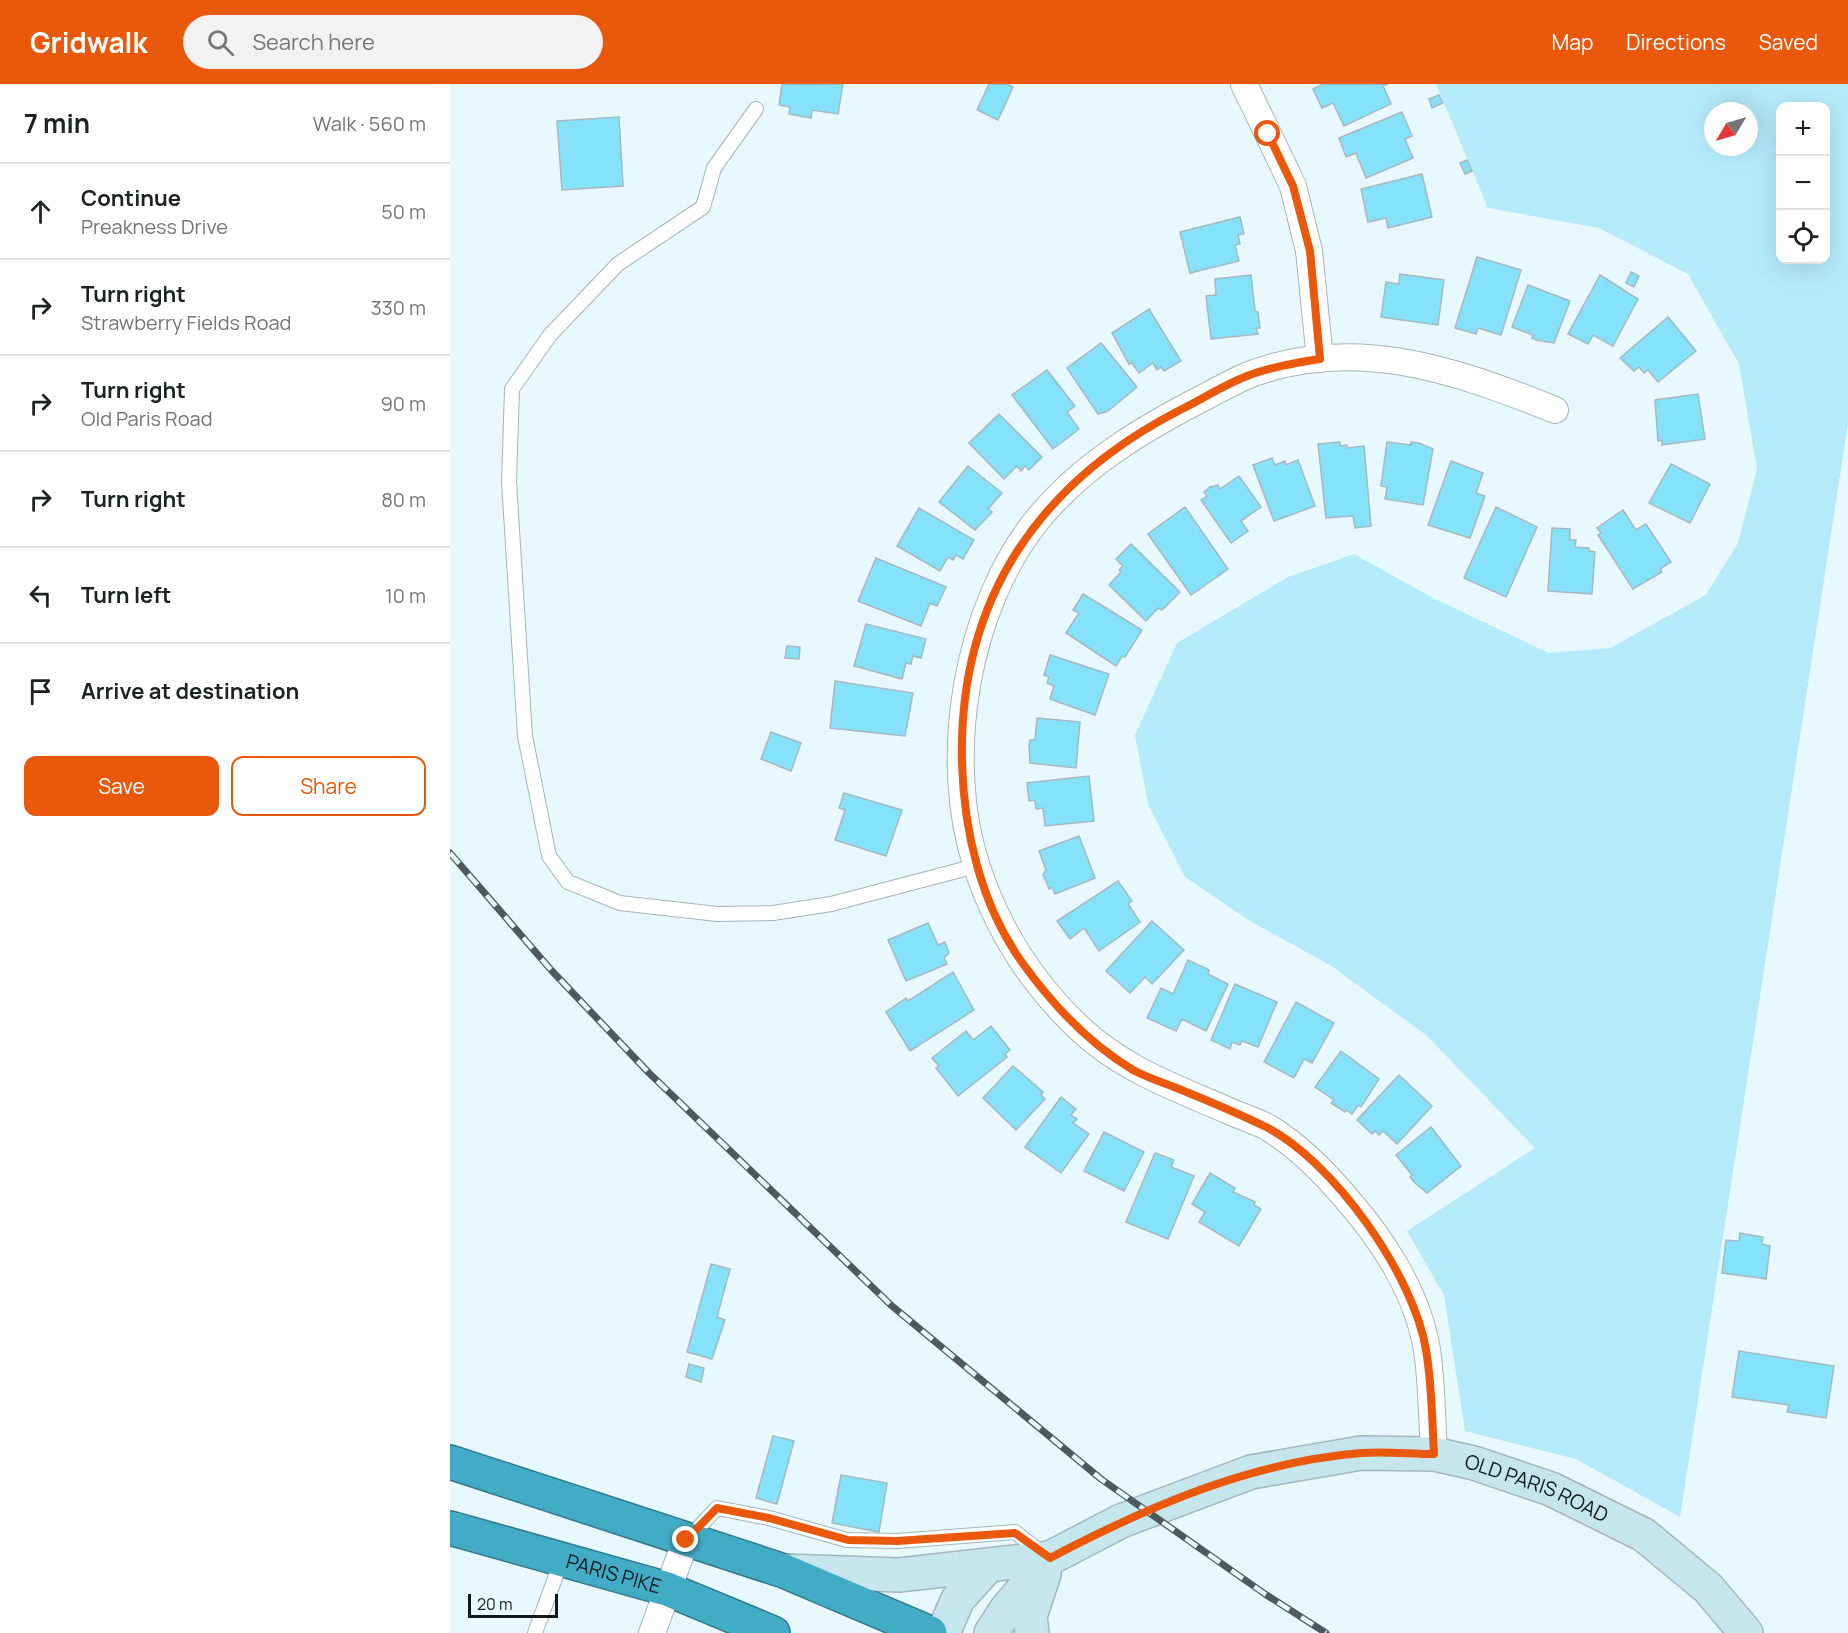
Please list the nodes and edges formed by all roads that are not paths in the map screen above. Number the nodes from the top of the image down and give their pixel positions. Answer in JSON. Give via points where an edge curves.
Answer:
{"nodes":[{"id":1,"x":1244,"y":84,"type":"edge"},
{"id":2,"x":756,"y":109,"type":"dead end"},
{"id":3,"x":1320,"y":359,"type":"junction"},
{"id":4,"x":1556,"y":410,"type":"dead end"},
{"id":5,"x":976,"y":866,"type":"junction"},
{"id":6,"x":1434,"y":1454,"type":"junction"},
{"id":7,"x":450,"y":1462,"type":"edge"},
{"id":8,"x":450,"y":1530,"type":"edge"},
{"id":9,"x":686,"y":1540,"type":"junction"},
{"id":10,"x":1050,"y":1558,"type":"junction"},
{"id":11,"x":562,"y":1559,"type":"junction"},
{"id":12,"x":988,"y":1566,"type":"junction"},
{"id":13,"x":784,"y":1571,"type":"junction"},
{"id":14,"x":667,"y":1589,"type":"junction"},
{"id":15,"x":535,"y":1633,"type":"edge"},
{"id":16,"x":652,"y":1633,"type":"edge"},
{"id":17,"x":773,"y":1633,"type":"edge"},
{"id":18,"x":930,"y":1633,"type":"edge"},
{"id":19,"x":943,"y":1633,"type":"edge"},
{"id":20,"x":991,"y":1633,"type":"edge"},
{"id":21,"x":1032,"y":1633,"type":"edge"},
{"id":22,"x":1746,"y":1633,"type":"edge"}],
"edges":[{"from":1,"to":3,"type":"street","via":[[1293,186],[1310,251]]},
{"from":2,"to":5,"type":"lane","via":[[714,168],[703,207],[618,264],[550,335],[512,389],[509,482],[525,736],[549,855],[568,882],[620,903],[717,914],[772,913],[831,904]]},
{"from":3,"to":4,"type":"street","via":[[1354,356],[1418,363],[1479,379]]},
{"from":3,"to":5,"type":"street","via":[[1244,377],[1148,426],[1113,450],[1038,519],[994,591],[972,659],[965,700],[962,780]]},
{"from":5,"to":6,"type":"street","via":[[1019,958],[1079,1029],[1136,1071],[1267,1127],[1313,1162],[1365,1222],[1390,1260],[1419,1318],[1426,1350]]},
{"from":6,"to":10,"type":"street","name":"OLD PARIS ROAD","via":[[1361,1453],[1251,1472],[1121,1521]]},
{"from":6,"to":22,"type":"street","name":"OLD PARIS ROAD","via":[[1551,1489],[1644,1535],[1707,1588]]},
{"from":7,"to":9,"type":"highway"},
{"from":8,"to":11,"type":"highway","name":"PARIS PIKE"},
{"from":9,"to":10,"type":"lane","via":[[717,1508],[848,1540],[897,1541],[1015,1533]]},
{"from":9,"to":13,"type":"highway"},
{"from":9,"to":14,"type":"street"},
{"from":10,"to":12,"type":"street","name":"OLD PARIS ROAD"},
{"from":10,"to":20,"type":"street","name":"OLD PARIS ROAD"},
{"from":10,"to":21,"type":"street","via":[[1030,1616]]},
{"from":11,"to":14,"type":"highway","name":"PARIS PIKE"},
{"from":11,"to":15,"type":"lane"},
{"from":12,"to":13,"type":"street","name":"OLD PARIS ROAD","via":[[899,1575]]},
{"from":12,"to":19,"type":"street","via":[[958,1599]]},
{"from":13,"to":18,"type":"highway"},
{"from":14,"to":16,"type":"street"},
{"from":14,"to":17,"type":"highway","name":"PARIS PIKE"}]}
